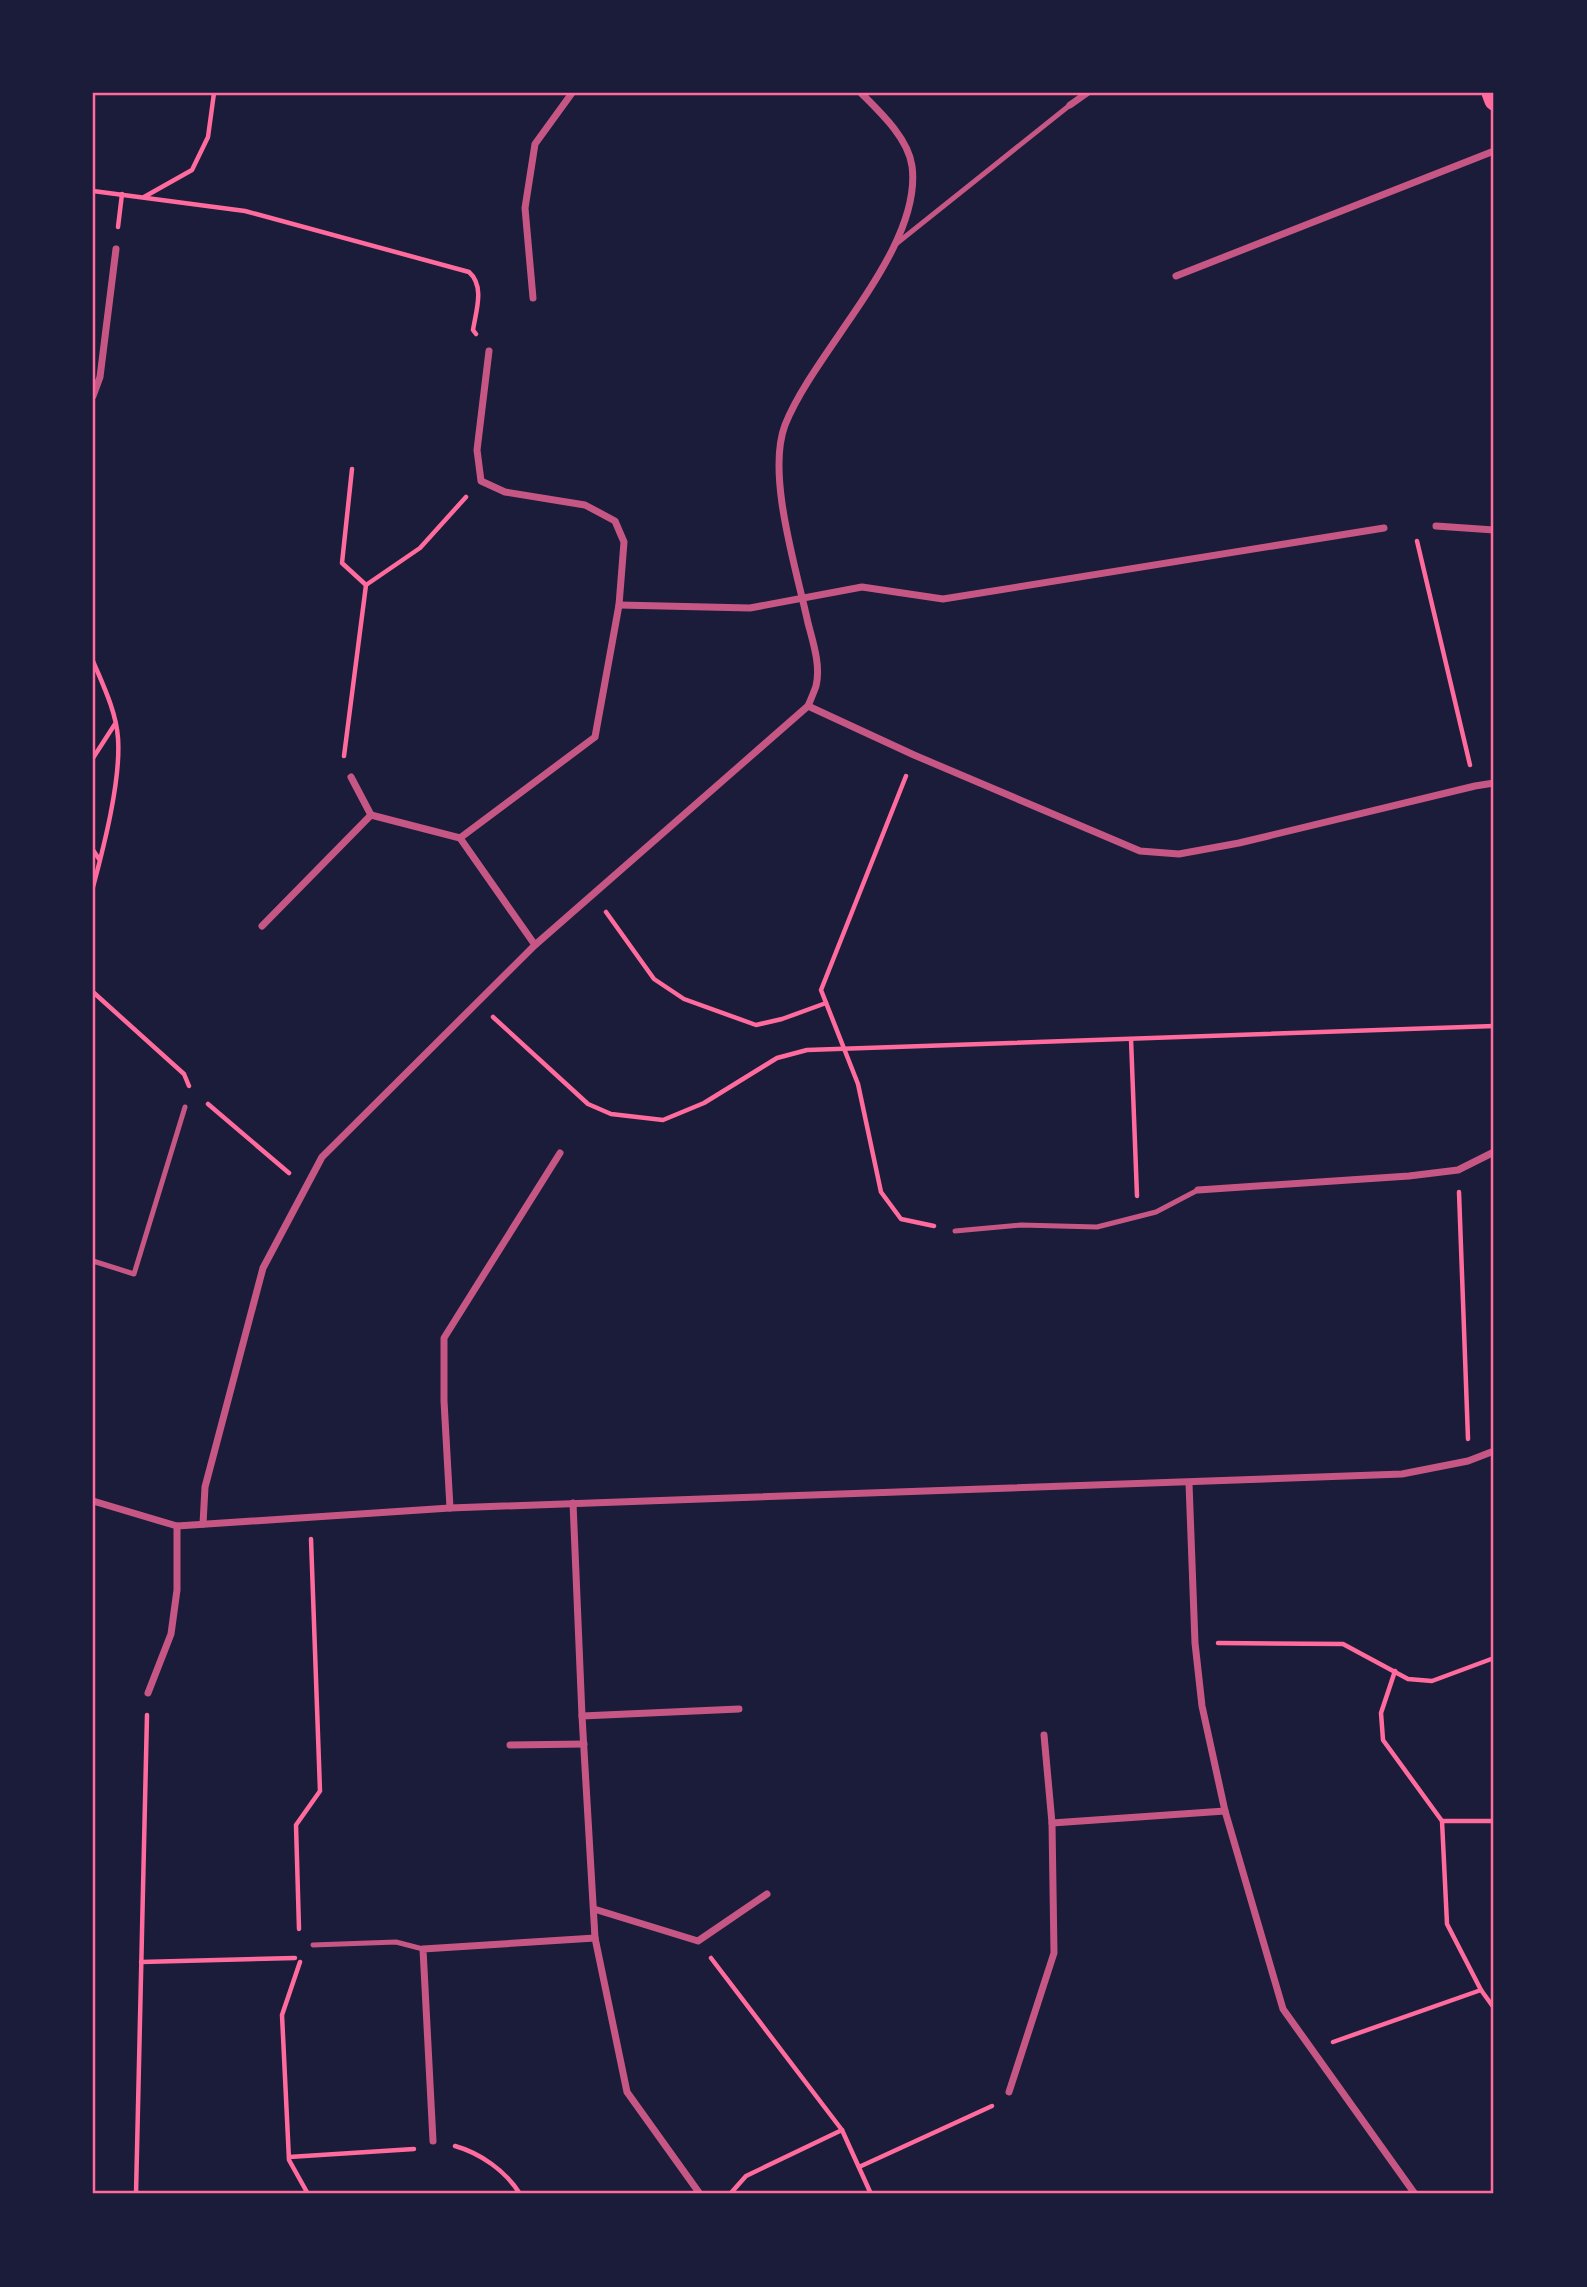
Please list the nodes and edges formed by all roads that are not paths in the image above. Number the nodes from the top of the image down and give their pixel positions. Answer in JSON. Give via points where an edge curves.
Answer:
{"nodes":[{"id":1,"x":572,"y":93,"type":"edge"},
{"id":2,"x":861,"y":93,"type":"edge"},
{"id":3,"x":1087,"y":93,"type":"edge"},
{"id":4,"x":1491,"y":93,"type":"edge"},
{"id":5,"x":1494,"y":101,"type":"edge"},
{"id":6,"x":1070,"y":105,"type":"joint"},
{"id":7,"x":1494,"y":152,"type":"edge"},
{"id":8,"x":896,"y":244,"type":"junction"},
{"id":9,"x":116,"y":249,"type":"road end"},
{"id":10,"x":1176,"y":276,"type":"dead end"},
{"id":11,"x":533,"y":298,"type":"dead end"},
{"id":12,"x":489,"y":351,"type":"road end"},
{"id":13,"x":93,"y":396,"type":"edge"},
{"id":14,"x":1436,"y":526,"type":"road end"},
{"id":15,"x":1384,"y":528,"type":"dead end"},
{"id":16,"x":1494,"y":530,"type":"edge"},
{"id":17,"x":803,"y":597,"type":"junction"},
{"id":18,"x":619,"y":605,"type":"junction"},
{"id":19,"x":808,"y":705,"type":"junction"},
{"id":20,"x":351,"y":777,"type":"road end"},
{"id":21,"x":1494,"y":783,"type":"edge"},
{"id":22,"x":371,"y":814,"type":"junction"},
{"id":23,"x":460,"y":838,"type":"junction"},
{"id":24,"x":262,"y":926,"type":"dead end"},
{"id":25,"x":535,"y":945,"type":"junction"},
{"id":26,"x":185,"y":1107,"type":"dead end"},
{"id":27,"x":1494,"y":1152,"type":"edge"},
{"id":28,"x":560,"y":1153,"type":"dead end"},
{"id":29,"x":1198,"y":1190,"type":"joint"},
{"id":30,"x":955,"y":1231,"type":"road end"},
{"id":31,"x":93,"y":1261,"type":"edge"},
{"id":32,"x":1494,"y":1451,"type":"edge"},
{"id":33,"x":1189,"y":1483,"type":"junction"},
{"id":34,"x":93,"y":1501,"type":"edge"},
{"id":35,"x":573,"y":1503,"type":"junction"},
{"id":36,"x":450,"y":1508,"type":"junction"},
{"id":37,"x":202,"y":1524,"type":"junction"},
{"id":38,"x":177,"y":1526,"type":"junction"},
{"id":39,"x":148,"y":1693,"type":"road end"},
{"id":40,"x":740,"y":1709,"type":"dead end"},
{"id":41,"x":582,"y":1716,"type":"junction"},
{"id":42,"x":1044,"y":1735,"type":"dead end"},
{"id":43,"x":584,"y":1744,"type":"junction"},
{"id":44,"x":510,"y":1745,"type":"dead end"},
{"id":45,"x":1225,"y":1811,"type":"junction"},
{"id":46,"x":1052,"y":1823,"type":"junction"},
{"id":47,"x":767,"y":1894,"type":"dead end"},
{"id":48,"x":594,"y":1909,"type":"junction"},
{"id":49,"x":595,"y":1938,"type":"junction"},
{"id":50,"x":313,"y":1945,"type":"dead end"},
{"id":51,"x":423,"y":1950,"type":"junction"},
{"id":52,"x":1009,"y":2092,"type":"road end"},
{"id":53,"x":433,"y":2141,"type":"road end"},
{"id":54,"x":700,"y":2194,"type":"edge"},
{"id":55,"x":1415,"y":2194,"type":"edge"}],
"edges":[{"from":1,"to":11,"type":"street","via":[[535,144],[525,208]]},
{"from":2,"to":8,"type":"street","via":[[902,142],[912,165],[910,204]]},
{"from":3,"to":6,"type":"street"},
{"from":4,"to":5,"type":"highway"},
{"from":6,"to":8,"type":"lane"},
{"from":7,"to":10,"type":"street"},
{"from":8,"to":17,"type":"street","via":[[785,425],[780,483]]},
{"from":9,"to":13,"type":"street","via":[[100,377]]},
{"from":12,"to":18,"type":"street","via":[[477,450],[481,481],[505,492],[585,505],[615,521],[624,542]]},
{"from":14,"to":16,"type":"street"},
{"from":15,"to":17,"type":"street","via":[[943,599],[862,587]]},
{"from":17,"to":18,"type":"street","via":[[750,608]]},
{"from":17,"to":19,"type":"street","via":[[816,658],[817,685]]},
{"from":18,"to":23,"type":"street","via":[[595,737]]},
{"from":19,"to":21,"type":"street","via":[[1140,851],[1179,854],[1239,844]]},
{"from":19,"to":25,"type":"street"},
{"from":20,"to":22,"type":"street"},
{"from":22,"to":23,"type":"street"},
{"from":22,"to":24,"type":"street"},
{"from":23,"to":25,"type":"street"},
{"from":25,"to":37,"type":"street","via":[[322,1157],[263,1268],[205,1487]]},
{"from":26,"to":31,"type":"lane","via":[[134,1274]]},
{"from":27,"to":29,"type":"street","via":[[1458,1170]]},
{"from":28,"to":36,"type":"street","via":[[443,1338]]},
{"from":29,"to":30,"type":"lane","via":[[1156,1212],[1097,1227],[1021,1225]]},
{"from":32,"to":33,"type":"street","via":[[1402,1474]]},
{"from":33,"to":35,"type":"street"},
{"from":33,"to":45,"type":"street","via":[[1195,1643],[1202,1706]]},
{"from":34,"to":38,"type":"street"},
{"from":35,"to":36,"type":"street"},
{"from":35,"to":41,"type":"street"},
{"from":36,"to":37,"type":"street"},
{"from":37,"to":38,"type":"street"},
{"from":38,"to":39,"type":"street","via":[[177,1590],[171,1634]]},
{"from":40,"to":41,"type":"street"},
{"from":41,"to":43,"type":"street"},
{"from":42,"to":46,"type":"street"},
{"from":43,"to":44,"type":"street"},
{"from":43,"to":48,"type":"street"},
{"from":45,"to":46,"type":"street"},
{"from":45,"to":55,"type":"street","via":[[1283,2009]]},
{"from":46,"to":52,"type":"street","via":[[1054,1953]]},
{"from":47,"to":48,"type":"street","via":[[698,1941]]},
{"from":48,"to":49,"type":"street"},
{"from":49,"to":51,"type":"street"},
{"from":49,"to":54,"type":"street","via":[[627,2092]]},
{"from":50,"to":51,"type":"lane","via":[[396,1942]]},
{"from":51,"to":53,"type":"street"}]}
